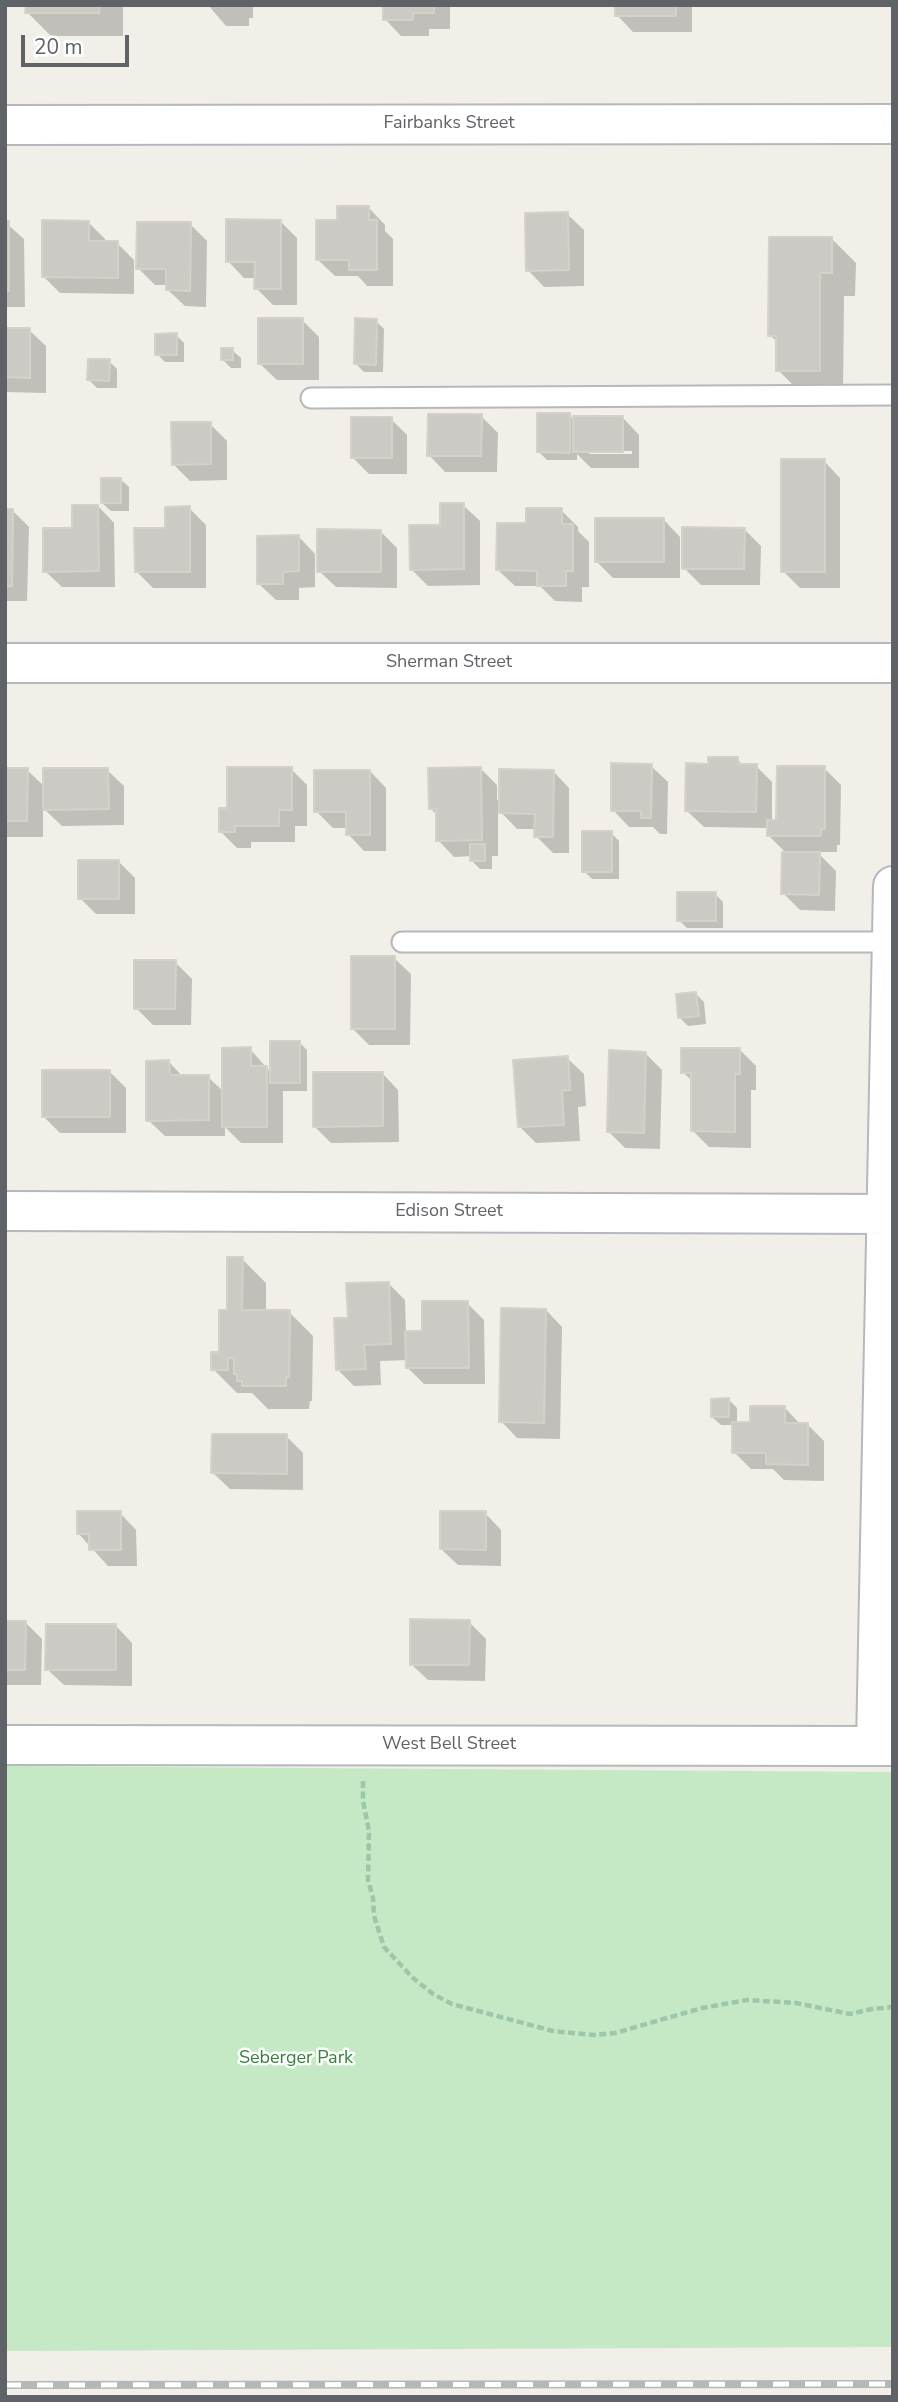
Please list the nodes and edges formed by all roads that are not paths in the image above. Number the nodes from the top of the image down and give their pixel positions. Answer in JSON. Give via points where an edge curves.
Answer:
{"nodes":[{"id":1,"x":893,"y":124,"type":"edge"},
{"id":2,"x":5,"y":125,"type":"edge"},
{"id":3,"x":893,"y":395,"type":"edge"},
{"id":4,"x":311,"y":398,"type":"dead end"},
{"id":5,"x":5,"y":663,"type":"edge"},
{"id":6,"x":893,"y":663,"type":"edge"},
{"id":7,"x":893,"y":886,"type":"edge"},
{"id":8,"x":402,"y":942,"type":"dead end"},
{"id":9,"x":891,"y":942,"type":"edge"},
{"id":10,"x":5,"y":1211,"type":"edge"},
{"id":11,"x":889,"y":1214,"type":"edge"},
{"id":12,"x":5,"y":1745,"type":"edge"},
{"id":13,"x":884,"y":1745,"type":"edge"}],
"edges":[{"from":1,"to":2,"type":"street","name":"Fairbanks Street"},
{"from":3,"to":4,"type":"lane"},
{"from":5,"to":6,"type":"street","name":"Sherman Street"},
{"from":7,"to":9,"type":"street"},
{"from":8,"to":9,"type":"lane"},
{"from":9,"to":11,"type":"street"},
{"from":10,"to":11,"type":"street","name":"Edison Street"},
{"from":11,"to":13,"type":"street"},
{"from":12,"to":13,"type":"street","name":"West Bell Street"}]}
